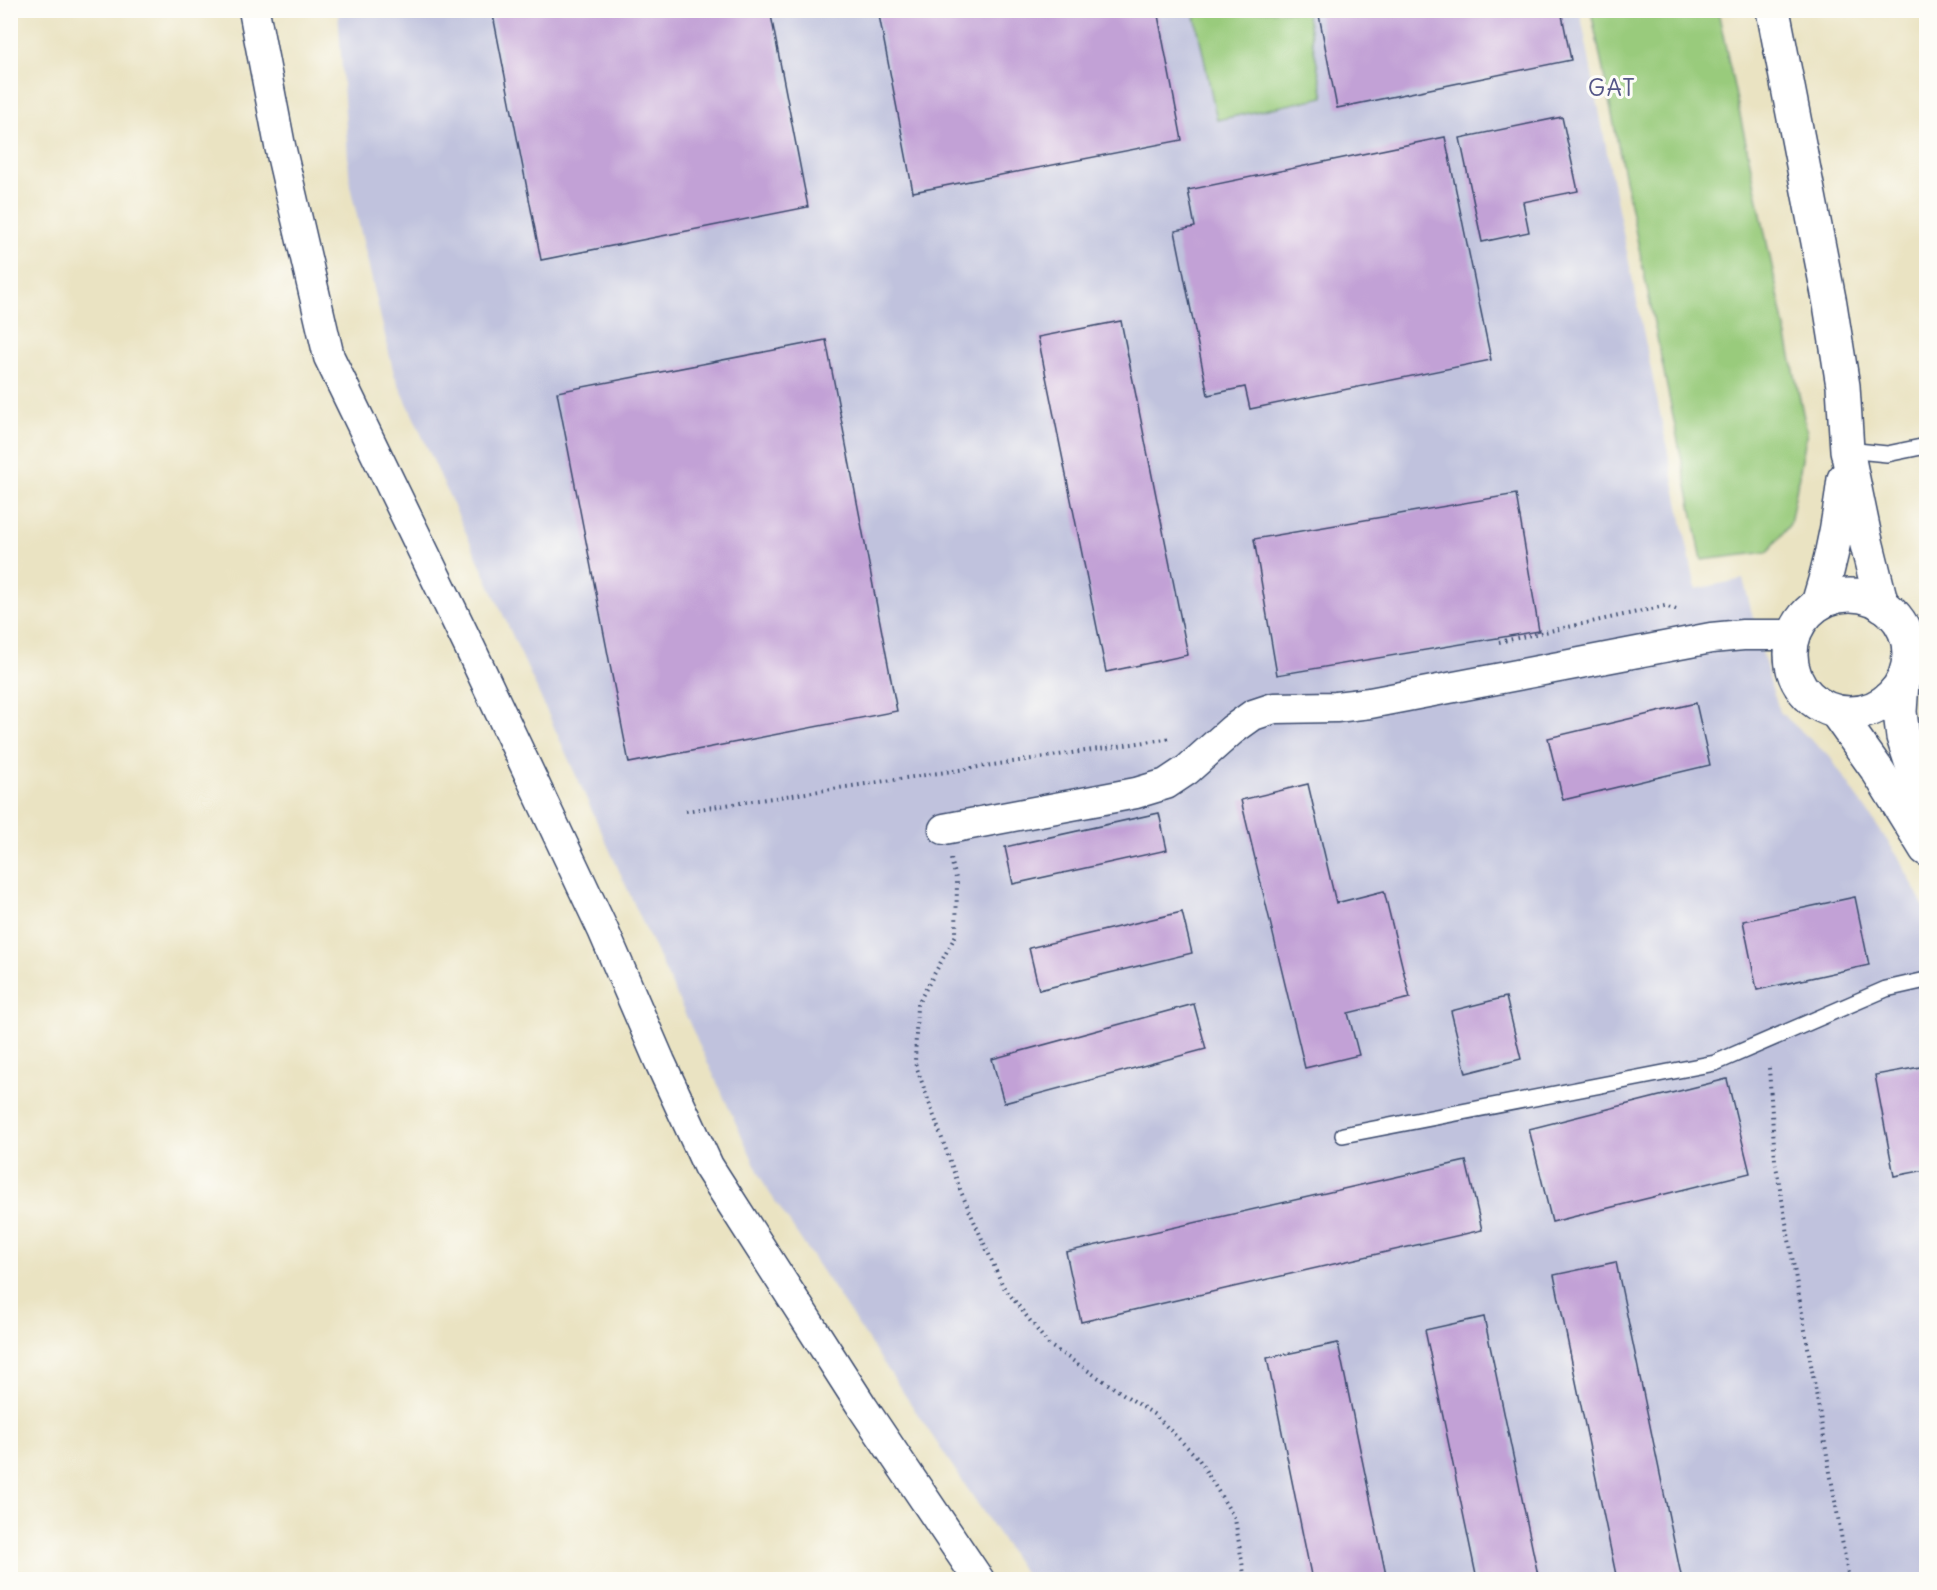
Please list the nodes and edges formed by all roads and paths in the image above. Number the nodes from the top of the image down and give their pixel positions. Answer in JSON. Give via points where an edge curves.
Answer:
{"nodes":[{"id":1,"x":254,"y":10,"type":"edge"},
{"id":2,"x":1773,"y":10,"type":"edge"},
{"id":3,"x":1926,"y":446,"type":"edge"},
{"id":4,"x":1847,"y":450,"type":"junction"},
{"id":5,"x":1818,"y":604,"type":"junction"},
{"id":6,"x":1882,"y":605,"type":"junction"},
{"id":7,"x":1794,"y":635,"type":"junction"},
{"id":8,"x":1917,"y":642,"type":"edge"},
{"id":9,"x":1902,"y":682,"type":"junction"},
{"id":10,"x":1836,"y":712,"type":"junction"},
{"id":11,"x":1926,"y":808,"type":"edge"},
{"id":12,"x":944,"y":829,"type":"joint"},
{"id":13,"x":1926,"y":849,"type":"edge"},
{"id":14,"x":1926,"y":980,"type":"edge"},
{"id":15,"x":1767,"y":1040,"type":"junction"},
{"id":16,"x":1343,"y":1135,"type":"dead end"},
{"id":17,"x":979,"y":1580,"type":"edge"},
{"id":18,"x":1245,"y":1580,"type":"edge"},
{"id":19,"x":1849,"y":1580,"type":"edge"}],
"edges":[{"from":1,"to":17,"type":"street","via":[[280,146],[329,357],[598,919],[708,1166]]},
{"from":2,"to":4,"type":"street","via":[[1830,304],[1843,386]]},
{"from":3,"to":4,"type":"lane","via":[[1887,454]]},
{"from":4,"to":5,"type":"street","via":[[1839,517]]},
{"from":4,"to":6,"type":"street"},
{"from":5,"to":6,"type":"street","via":[[1836,596],[1855,595]]},
{"from":5,"to":7,"type":"street","via":[[1803,618]]},
{"from":6,"to":8,"type":"street"},
{"from":7,"to":10,"type":"street","via":[[1790,654],[1803,691]]},
{"from":7,"to":12,"type":"street","via":[[1711,638],[1370,703],[1274,708],[1253,715],[1166,784]]},
{"from":8,"to":9,"type":"street"},
{"from":9,"to":10,"type":"street","via":[[1874,708]]},
{"from":9,"to":11,"type":"street","via":[[1903,737]]},
{"from":10,"to":13,"type":"street"},
{"from":12,"to":18,"type":"path","via":[[957,882],[956,935],[917,1005],[915,1063],[961,1192],[1003,1286],[1049,1345],[1155,1415],[1198,1458],[1235,1519]]},
{"from":14,"to":15,"type":"lane","via":[[1886,989]]},
{"from":15,"to":16,"type":"lane","via":[[1714,1063]]},
{"from":15,"to":19,"type":"path","via":[[1775,1161]]}]}
